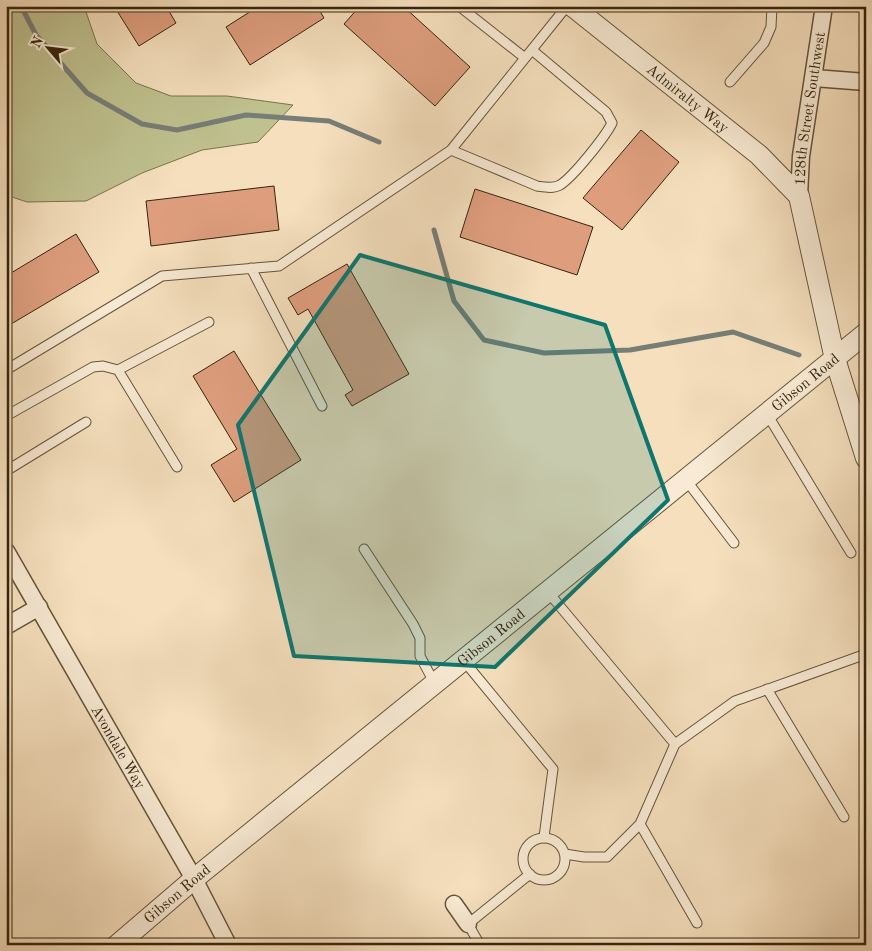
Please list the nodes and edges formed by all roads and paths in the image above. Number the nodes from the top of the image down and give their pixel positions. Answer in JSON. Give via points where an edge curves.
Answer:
{"nodes":[{"id":1,"x":459,"y":6,"type":"edge"},
{"id":2,"x":567,"y":6,"type":"edge"},
{"id":3,"x":572,"y":6,"type":"edge"},
{"id":4,"x":772,"y":6,"type":"edge"},
{"id":5,"x":824,"y":6,"type":"edge"},
{"id":6,"x":532,"y":50,"type":"junction"},
{"id":7,"x":525,"y":58,"type":"junction"},
{"id":8,"x":814,"y":78,"type":"junction"},
{"id":9,"x":730,"y":82,"type":"dead end"},
{"id":10,"x":866,"y":82,"type":"edge"},
{"id":11,"x":451,"y":150,"type":"junction"},
{"id":12,"x":799,"y":196,"type":"junction"},
{"id":13,"x":251,"y":268,"type":"junction"},
{"id":14,"x":209,"y":322,"type":"dead end"},
{"id":15,"x":866,"y":333,"type":"edge"},
{"id":16,"x":835,"y":359,"type":"junction"},
{"id":17,"x":6,"y":370,"type":"edge"},
{"id":18,"x":118,"y":370,"type":"junction"},
{"id":19,"x":322,"y":406,"type":"dead end"},
{"id":20,"x":767,"y":414,"type":"junction"},
{"id":21,"x":6,"y":416,"type":"edge"},
{"id":22,"x":86,"y":422,"type":"dead end"},
{"id":23,"x":866,"y":458,"type":"edge"},
{"id":24,"x":178,"y":467,"type":"dead end"},
{"id":25,"x":6,"y":471,"type":"edge"},
{"id":26,"x":686,"y":480,"type":"junction"},
{"id":27,"x":734,"y":543,"type":"dead end"},
{"id":28,"x":364,"y":550,"type":"dead end"},
{"id":29,"x":6,"y":551,"type":"edge"},
{"id":30,"x":851,"y":553,"type":"dead end"},
{"id":31,"x":548,"y":592,"type":"junction"},
{"id":32,"x":39,"y":607,"type":"junction"},
{"id":33,"x":6,"y":626,"type":"edge"},
{"id":34,"x":866,"y":654,"type":"edge"},
{"id":35,"x":464,"y":660,"type":"junction"},
{"id":36,"x":435,"y":684,"type":"junction"},
{"id":37,"x":767,"y":689,"type":"junction"},
{"id":38,"x":675,"y":744,"type":"junction"},
{"id":39,"x":844,"y":817,"type":"dead end"},
{"id":40,"x":640,"y":824,"type":"junction"},
{"id":41,"x":544,"y":837,"type":"junction"},
{"id":42,"x":565,"y":854,"type":"junction"},
{"id":43,"x":530,"y":874,"type":"junction"},
{"id":44,"x":194,"y":880,"type":"junction"},
{"id":45,"x":454,"y":904,"type":"dead end"},
{"id":46,"x":697,"y":923,"type":"dead end"},
{"id":47,"x":468,"y":924,"type":"junction"},
{"id":48,"x":117,"y":945,"type":"edge"},
{"id":49,"x":228,"y":945,"type":"edge"},
{"id":50,"x":480,"y":945,"type":"edge"}],
"edges":[{"from":1,"to":7,"type":"lane"},
{"from":2,"to":6,"type":"lane"},
{"from":3,"to":12,"type":"street","name":"Admiralty Way","via":[[759,155]]},
{"from":4,"to":9,"type":"lane","via":[[771,27],[764,43]]},
{"from":5,"to":8,"type":"street","name":"128th Street Southwest"},
{"from":6,"to":7,"type":"lane"},
{"from":6,"to":11,"type":"lane","via":[[606,112],[612,124],[604,138],[560,185],[549,188]]},
{"from":7,"to":11,"type":"lane"},
{"from":8,"to":10,"type":"street"},
{"from":8,"to":12,"type":"street","name":"128th Street Southwest","via":[[801,156]]},
{"from":11,"to":13,"type":"lane","via":[[279,266]]},
{"from":12,"to":16,"type":"street","name":"128th Street Southwest"},
{"from":13,"to":17,"type":"lane","via":[[162,276]]},
{"from":13,"to":19,"type":"lane"},
{"from":14,"to":18,"type":"lane"},
{"from":15,"to":16,"type":"street","name":"Gibson Road"},
{"from":16,"to":20,"type":"street","name":"Gibson Road"},
{"from":16,"to":23,"type":"street"},
{"from":18,"to":21,"type":"lane","via":[[93,367]]},
{"from":18,"to":24,"type":"lane"},
{"from":20,"to":26,"type":"street","name":"Gibson Road"},
{"from":20,"to":30,"type":"lane"},
{"from":22,"to":25,"type":"lane"},
{"from":26,"to":27,"type":"lane"},
{"from":26,"to":31,"type":"street","name":"Gibson Road"},
{"from":28,"to":36,"type":"lane","via":[[413,624],[420,638],[420,656]]},
{"from":29,"to":32,"type":"street","name":"Avondale Way"},
{"from":31,"to":35,"type":"street","name":"Gibson Road"},
{"from":31,"to":38,"type":"lane"},
{"from":32,"to":33,"type":"street"},
{"from":32,"to":44,"type":"street","name":"Avondale Way"},
{"from":34,"to":37,"type":"lane"},
{"from":35,"to":36,"type":"street","name":"Gibson Road"},
{"from":35,"to":41,"type":"lane","via":[[554,769]]},
{"from":36,"to":44,"type":"street","name":"Gibson Road"},
{"from":37,"to":38,"type":"lane","via":[[735,701]]},
{"from":37,"to":39,"type":"lane"},
{"from":38,"to":40,"type":"lane"},
{"from":40,"to":42,"type":"lane","via":[[608,857]]},
{"from":40,"to":46,"type":"lane"},
{"from":41,"to":42,"type":"lane","via":[[558,842]]},
{"from":41,"to":43,"type":"lane","via":[[531,842],[524,853],[524,866]]},
{"from":42,"to":43,"type":"lane","via":[[564,868],[553,878],[539,880]]},
{"from":43,"to":47,"type":"lane"},
{"from":44,"to":48,"type":"street","name":"Gibson Road"},
{"from":44,"to":49,"type":"street","name":"Avondale Way"},
{"from":45,"to":47,"type":"street"},
{"from":47,"to":50,"type":"lane"}]}
